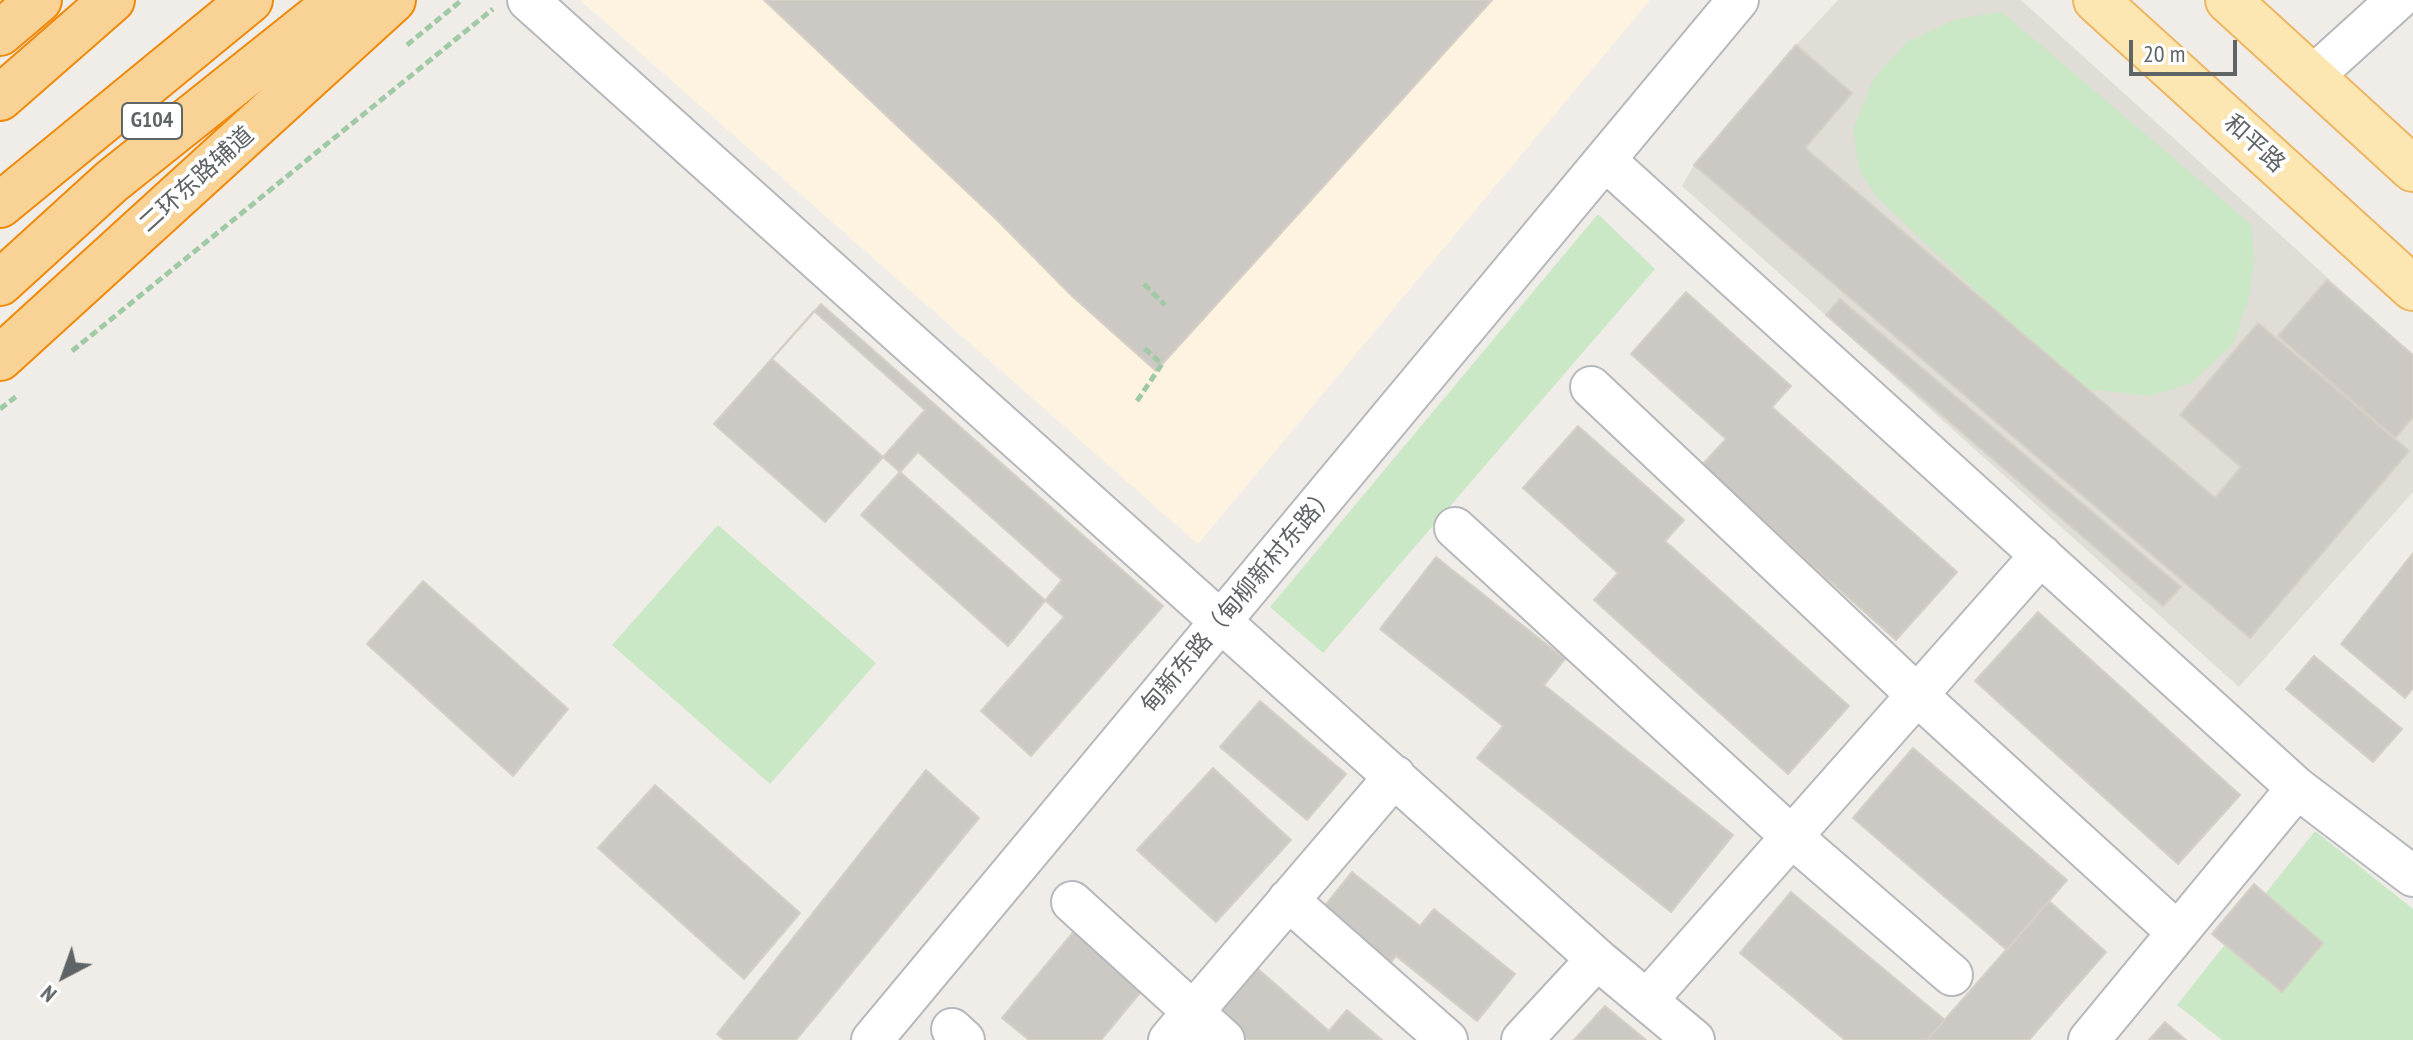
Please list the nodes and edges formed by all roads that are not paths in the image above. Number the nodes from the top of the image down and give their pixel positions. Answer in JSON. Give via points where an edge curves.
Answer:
{"nodes":[{"id":1,"x":39,"y":0,"type":"edge"},
{"id":2,"x":73,"y":0,"type":"edge"},
{"id":3,"x":112,"y":0,"type":"edge"},
{"id":4,"x":250,"y":0,"type":"edge"},
{"id":5,"x":307,"y":0,"type":"edge"},
{"id":6,"x":339,"y":0,"type":"edge"},
{"id":7,"x":393,"y":0,"type":"edge"},
{"id":8,"x":528,"y":0,"type":"edge"},
{"id":9,"x":1713,"y":0,"type":"edge"},
{"id":10,"x":1738,"y":0,"type":"edge"},
{"id":11,"x":2096,"y":0,"type":"edge"},
{"id":12,"x":2228,"y":0,"type":"edge"},
{"id":13,"x":2397,"y":0,"type":"edge"},
{"id":14,"x":0,"y":33,"type":"edge"},
{"id":15,"x":0,"y":64,"type":"edge"},
{"id":16,"x":2312,"y":77,"type":"junction"},
{"id":17,"x":0,"y":98,"type":"edge"},
{"id":18,"x":1605,"y":160,"type":"junction"},
{"id":19,"x":2413,"y":169,"type":"edge"},
{"id":20,"x":0,"y":205,"type":"edge"},
{"id":21,"x":0,"y":245,"type":"edge"},
{"id":22,"x":0,"y":283,"type":"edge"},
{"id":23,"x":2413,"y":288,"type":"edge"},
{"id":24,"x":10,"y":375,"type":"edge"},
{"id":25,"x":1591,"y":387,"type":"dead end"},
{"id":26,"x":1455,"y":528,"type":"dead end"},
{"id":27,"x":2041,"y":555,"type":"junction"},
{"id":28,"x":1222,"y":620,"type":"junction"},
{"id":29,"x":1917,"y":695,"type":"junction"},
{"id":30,"x":1395,"y":776,"type":"junction"},
{"id":31,"x":2297,"y":788,"type":"junction"},
{"id":32,"x":1792,"y":837,"type":"junction"},
{"id":33,"x":2413,"y":876,"type":"edge"},
{"id":34,"x":1288,"y":900,"type":"junction"},
{"id":35,"x":1072,"y":902,"type":"dead end"},
{"id":36,"x":2177,"y":932,"type":"junction"},
{"id":37,"x":1597,"y":959,"type":"junction"},
{"id":38,"x":1952,"y":975,"type":"dead end"},
{"id":39,"x":1647,"y":1000,"type":"junction"},
{"id":40,"x":1180,"y":1027,"type":"edge"},
{"id":41,"x":872,"y":1040,"type":"edge"},
{"id":42,"x":1224,"y":1040,"type":"edge"},
{"id":43,"x":1447,"y":1040,"type":"edge"},
{"id":44,"x":1522,"y":1040,"type":"edge"},
{"id":45,"x":1694,"y":1040,"type":"edge"},
{"id":46,"x":2089,"y":1040,"type":"edge"}],
"edges":[{"from":1,"to":14,"type":"highway"},
{"from":2,"to":15,"type":"highway"},
{"from":3,"to":17,"type":"highway"},
{"from":4,"to":20,"type":"highway"},
{"from":5,"to":21,"type":"highway","number":"G104"},
{"from":6,"to":22,"type":"highway","via":[[112,181]]},
{"from":7,"to":24,"type":"highway","name":"二环东路辅道"},
{"from":8,"to":28,"type":"street"},
{"from":9,"to":18,"type":"street","name":"甸新东路（甸柳新村东路）","via":[[1617,116]]},
{"from":10,"to":18,"type":"street","name":"甸新东路（甸柳新村东路）"},
{"from":11,"to":23,"type":"main road","name":"和平路"},
{"from":12,"to":16,"type":"main road"},
{"from":13,"to":16,"type":"street"},
{"from":16,"to":19,"type":"main road"},
{"from":18,"to":27,"type":"street"},
{"from":18,"to":28,"type":"street","name":"甸新东路（甸柳新村东路）"},
{"from":25,"to":29,"type":"street"},
{"from":26,"to":32,"type":"street"},
{"from":27,"to":29,"type":"street"},
{"from":27,"to":31,"type":"street"},
{"from":28,"to":30,"type":"street"},
{"from":28,"to":41,"type":"street","name":"甸新东路（甸柳新村东路）"},
{"from":29,"to":32,"type":"street"},
{"from":29,"to":36,"type":"street"},
{"from":30,"to":34,"type":"street"},
{"from":30,"to":37,"type":"street"},
{"from":31,"to":33,"type":"street"},
{"from":31,"to":36,"type":"street"},
{"from":32,"to":38,"type":"street"},
{"from":32,"to":39,"type":"street"},
{"from":34,"to":40,"type":"street"},
{"from":34,"to":43,"type":"street"},
{"from":35,"to":40,"type":"street"},
{"from":36,"to":46,"type":"street"},
{"from":37,"to":39,"type":"street"},
{"from":37,"to":44,"type":"street"},
{"from":39,"to":45,"type":"street"},
{"from":40,"to":42,"type":"street"}]}
